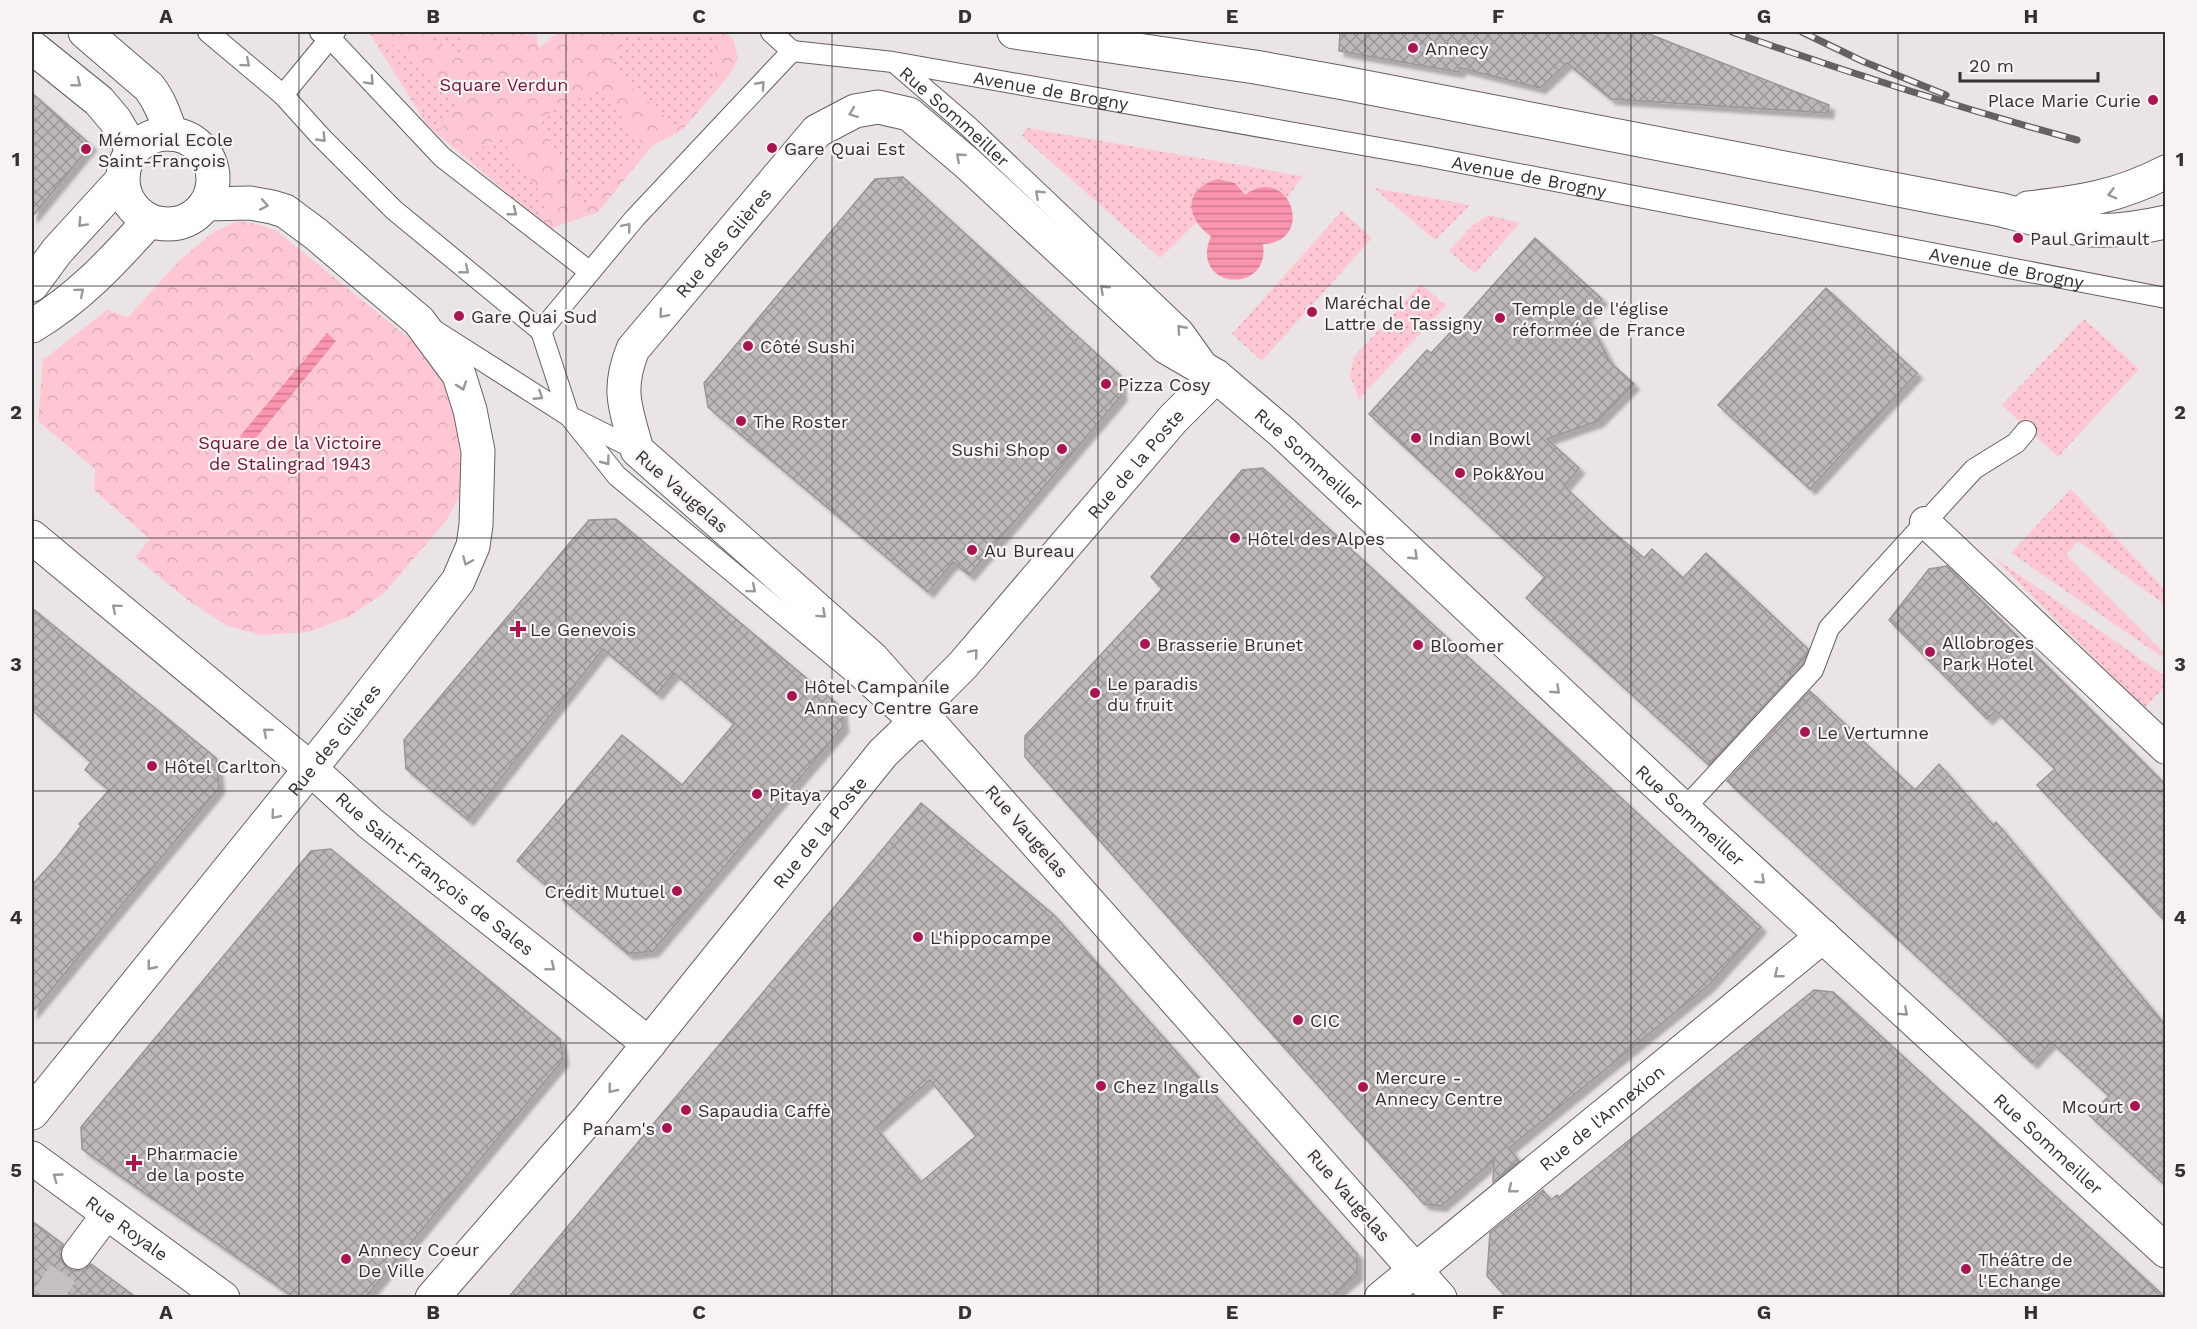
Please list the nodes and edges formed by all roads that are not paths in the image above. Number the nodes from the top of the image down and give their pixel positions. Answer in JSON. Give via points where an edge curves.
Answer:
{"nodes":[{"id":1,"x":85,"y":32,"type":"edge"},
{"id":2,"x":208,"y":32,"type":"edge"},
{"id":3,"x":771,"y":32,"type":"edge"},
{"id":4,"x":1014,"y":32,"type":"edge"},
{"id":5,"x":328,"y":34,"type":"edge"},
{"id":6,"x":32,"y":47,"type":"edge"},
{"id":7,"x":792,"y":51,"type":"junction"},
{"id":8,"x":893,"y":62,"type":"junction"},
{"id":9,"x":283,"y":94,"type":"junction"},
{"id":10,"x":909,"y":114,"type":"joint"},
{"id":11,"x":171,"y":134,"type":"junction"},
{"id":12,"x":133,"y":150,"type":"junction"},
{"id":13,"x":2166,"y":172,"type":"edge"},
{"id":14,"x":122,"y":180,"type":"junction"},
{"id":15,"x":206,"y":204,"type":"junction"},
{"id":16,"x":2002,"y":210,"type":"junction"},
{"id":17,"x":149,"y":221,"type":"junction"},
{"id":18,"x":2166,"y":222,"type":"edge"},
{"id":19,"x":590,"y":272,"type":"junction"},
{"id":20,"x":32,"y":285,"type":"edge"},
{"id":21,"x":2166,"y":298,"type":"edge"},
{"id":22,"x":419,"y":321,"type":"junction"},
{"id":23,"x":32,"y":326,"type":"edge"},
{"id":24,"x":541,"y":331,"type":"junction"},
{"id":25,"x":1216,"y":376,"type":"junction"},
{"id":26,"x":569,"y":416,"type":"junction"},
{"id":27,"x":2021,"y":437,"type":"dead end"},
{"id":28,"x":637,"y":450,"type":"junction"},
{"id":29,"x":1925,"y":522,"type":"junction"},
{"id":30,"x":32,"y":537,"type":"edge"},
{"id":31,"x":916,"y":718,"type":"junction"},
{"id":32,"x":2166,"y":749,"type":"edge"},
{"id":33,"x":312,"y":770,"type":"junction"},
{"id":34,"x":1684,"y":810,"type":"junction"},
{"id":35,"x":1822,"y":936,"type":"junction"},
{"id":36,"x":649,"y":1044,"type":"junction"},
{"id":37,"x":32,"y":1113,"type":"edge"},
{"id":38,"x":32,"y":1158,"type":"edge"},
{"id":39,"x":107,"y":1214,"type":"junction"},
{"id":40,"x":2166,"y":1251,"type":"edge"},
{"id":41,"x":77,"y":1254,"type":"tunnel mouth"},
{"id":42,"x":1414,"y":1281,"type":"edge"},
{"id":43,"x":223,"y":1298,"type":"edge"},
{"id":44,"x":432,"y":1298,"type":"edge"},
{"id":45,"x":1380,"y":1298,"type":"edge"},
{"id":46,"x":1440,"y":1298,"type":"edge"}],
"edges":[{"from":1,"to":11,"type":"street","via":[[148,87],[160,103]]},
{"from":2,"to":9,"type":"lane","one_way":true},
{"from":3,"to":7,"type":"lane"},
{"from":4,"to":16,"type":"street","via":[[1322,79]]},
{"from":5,"to":9,"type":"lane"},
{"from":5,"to":19,"type":"lane","one_way":true,"via":[[442,157]]},
{"from":6,"to":12,"type":"street","one_way":true,"via":[[99,101]]},
{"from":7,"to":8,"type":"lane","name":"Avenue de Brogny"},
{"from":19,"to":7,"type":"lane","one_way":true,"via":[[635,218]]},
{"from":8,"to":21,"type":"lane","name":"Avenue de Brogny","via":[[1414,154]]},
{"from":25,"to":8,"type":"lane","name":"Rue Sommeiller","one_way":true,"via":[[1183,330],[968,126]]},
{"from":9,"to":24,"type":"lane","one_way":true,"via":[[394,210]]},
{"from":25,"to":10,"type":"street","name":"Rue Sommeiller","one_way":true,"via":[[1166,347]]},
{"from":10,"to":28,"type":"street","name":"Rue des Glières","one_way":true,"via":[[878,106],[855,111],[817,130],[633,349],[625,370],[623,401]]},
{"from":11,"to":12,"type":"street","via":[[150,137]]},
{"from":11,"to":15,"type":"street","via":[[194,143],[209,160],[213,182]]},
{"from":12,"to":14,"type":"street","via":[[124,164]]},
{"from":13,"to":16,"type":"street","one_way":true,"via":[[2131,189],[2081,202]]},
{"from":14,"to":17,"type":"street","via":[[129,204]]},
{"from":14,"to":20,"type":"street","one_way":true,"via":[[57,251]]},
{"from":15,"to":17,"type":"street","via":[[181,223]]},
{"from":15,"to":22,"type":"street","name":"Rue Vaugelas","one_way":true,"via":[[250,203],[285,212]]},
{"from":16,"to":18,"type":"street","via":[[2082,230],[2116,230]]},
{"from":23,"to":17,"type":"street","one_way":true,"via":[[98,277]]},
{"from":19,"to":24,"type":"lane"},
{"from":22,"to":26,"type":"lane","name":"Rue Vaugelas","one_way":true},
{"from":22,"to":33,"type":"street","name":"Rue des Glières","one_way":true,"via":[[459,375],[471,410],[478,451],[473,546],[458,581]]},
{"from":24,"to":26,"type":"lane","name":"Rue Vaugelas"},
{"from":31,"to":25,"type":"street","name":"Rue de la Poste","one_way":true,"via":[[1173,419]]},
{"from":25,"to":34,"type":"street","name":"Rue Sommeiller","one_way":true,"via":[[1282,432]]},
{"from":26,"to":28,"type":"lane","name":"Rue Vaugelas"},
{"from":26,"to":31,"type":"lane","name":"Rue Vaugelas","one_way":true,"via":[[617,476],[855,675]]},
{"from":27,"to":29,"type":"lane","via":[[1974,469]]},
{"from":28,"to":31,"type":"street","name":"Rue Vaugelas","one_way":true,"via":[[872,658]]},
{"from":29,"to":32,"type":"street"},
{"from":29,"to":34,"type":"lane","via":[[1829,628],[1813,670]]},
{"from":33,"to":30,"type":"street","name":"Rue Saint-François de Sales","one_way":true},
{"from":31,"to":36,"type":"street","name":"Rue de la Poste","via":[[883,753]]},
{"from":31,"to":42,"type":"street","name":"Rue Vaugelas"},
{"from":33,"to":36,"type":"street","name":"Rue Saint-François de Sales","one_way":true,"via":[[370,823]]},
{"from":33,"to":37,"type":"street","name":"Rue des Glières","one_way":true},
{"from":34,"to":35,"type":"street","name":"Rue Sommeiller","one_way":true},
{"from":35,"to":40,"type":"street","name":"Rue Sommeiller","one_way":true},
{"from":35,"to":42,"type":"street","name":"Rue de l'Annexion","one_way":true},
{"from":36,"to":44,"type":"street","name":"Rue de la Poste","one_way":true},
{"from":39,"to":38,"type":"street","name":"Rue Royale","one_way":true},
{"from":39,"to":41,"type":"street"},
{"from":39,"to":43,"type":"street","name":"Rue Royale"},
{"from":42,"to":45,"type":"street","name":"Rue de l'Annexion"},
{"from":42,"to":46,"type":"street","name":"Rue Vaugelas"}]}
